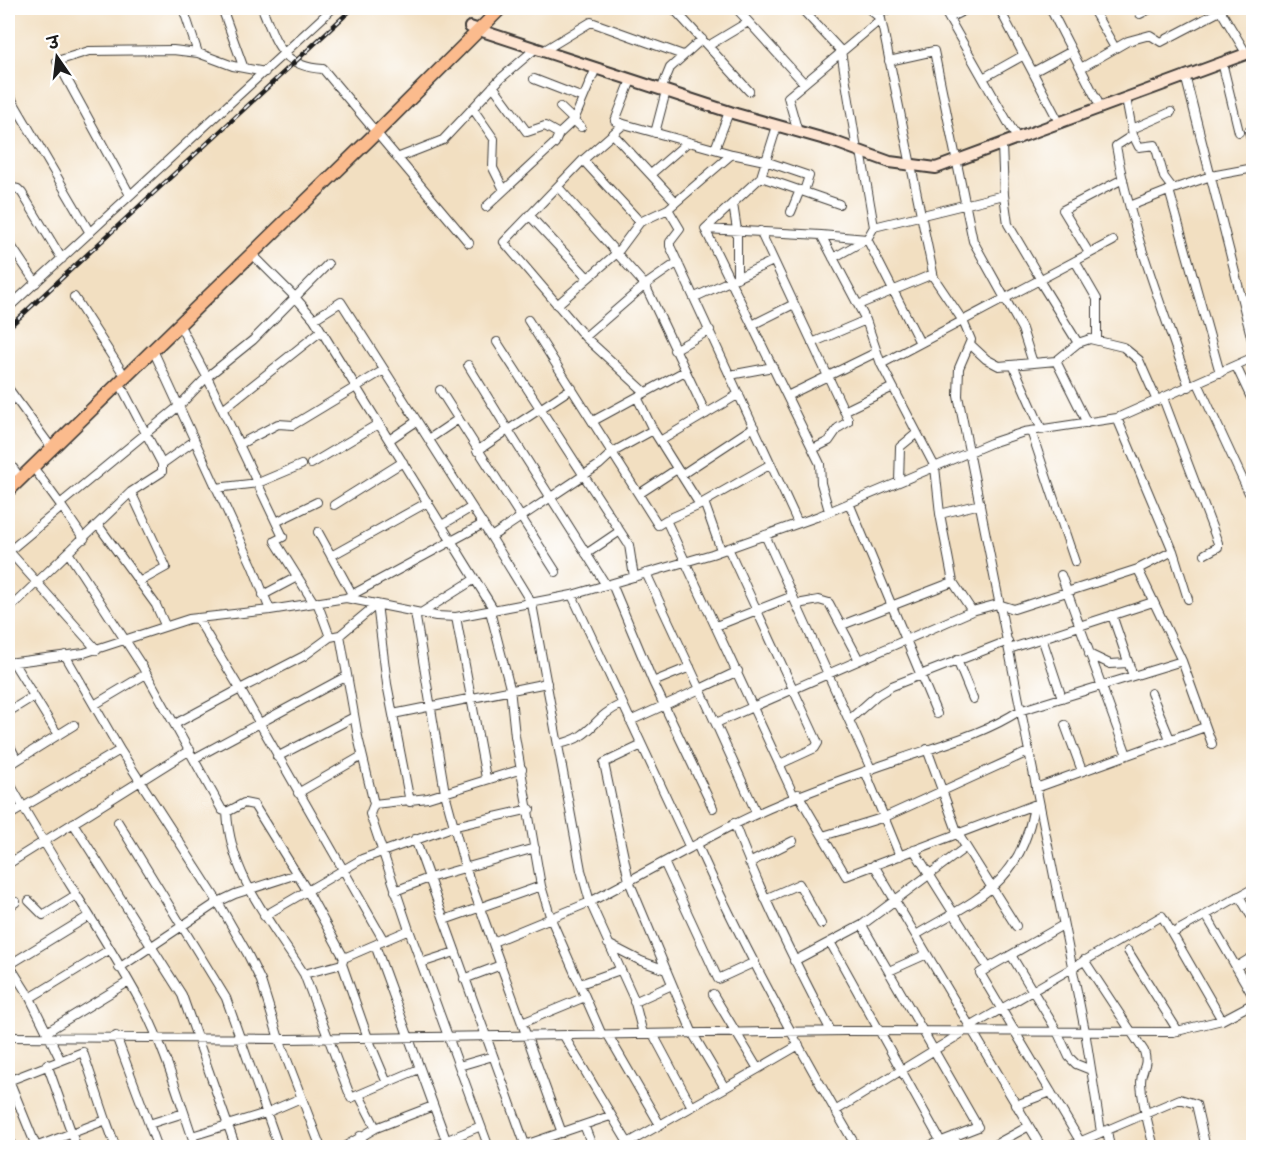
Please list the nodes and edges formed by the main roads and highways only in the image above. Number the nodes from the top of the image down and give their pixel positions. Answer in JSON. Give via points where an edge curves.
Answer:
{"nodes":[{"id":1,"x":490,"y":8,"type":"edge"},
{"id":2,"x":501,"y":8,"type":"edge"},
{"id":3,"x":474,"y":29,"type":"junction"},
{"id":4,"x":374,"y":130,"type":"junction"},
{"id":5,"x":120,"y":376,"type":"junction"},
{"id":6,"x":12,"y":476,"type":"edge"},
{"id":7,"x":8,"y":491,"type":"edge"}],
"edges":[{"from":1,"to":3,"type":"main road"},
{"from":2,"to":3,"type":"main road"},
{"from":3,"to":4,"type":"main road"},
{"from":4,"to":5,"type":"main road"},
{"from":4,"to":5,"type":"main road","via":[[153,350]]},
{"from":5,"to":6,"type":"main road"},
{"from":5,"to":7,"type":"main road"}]}
